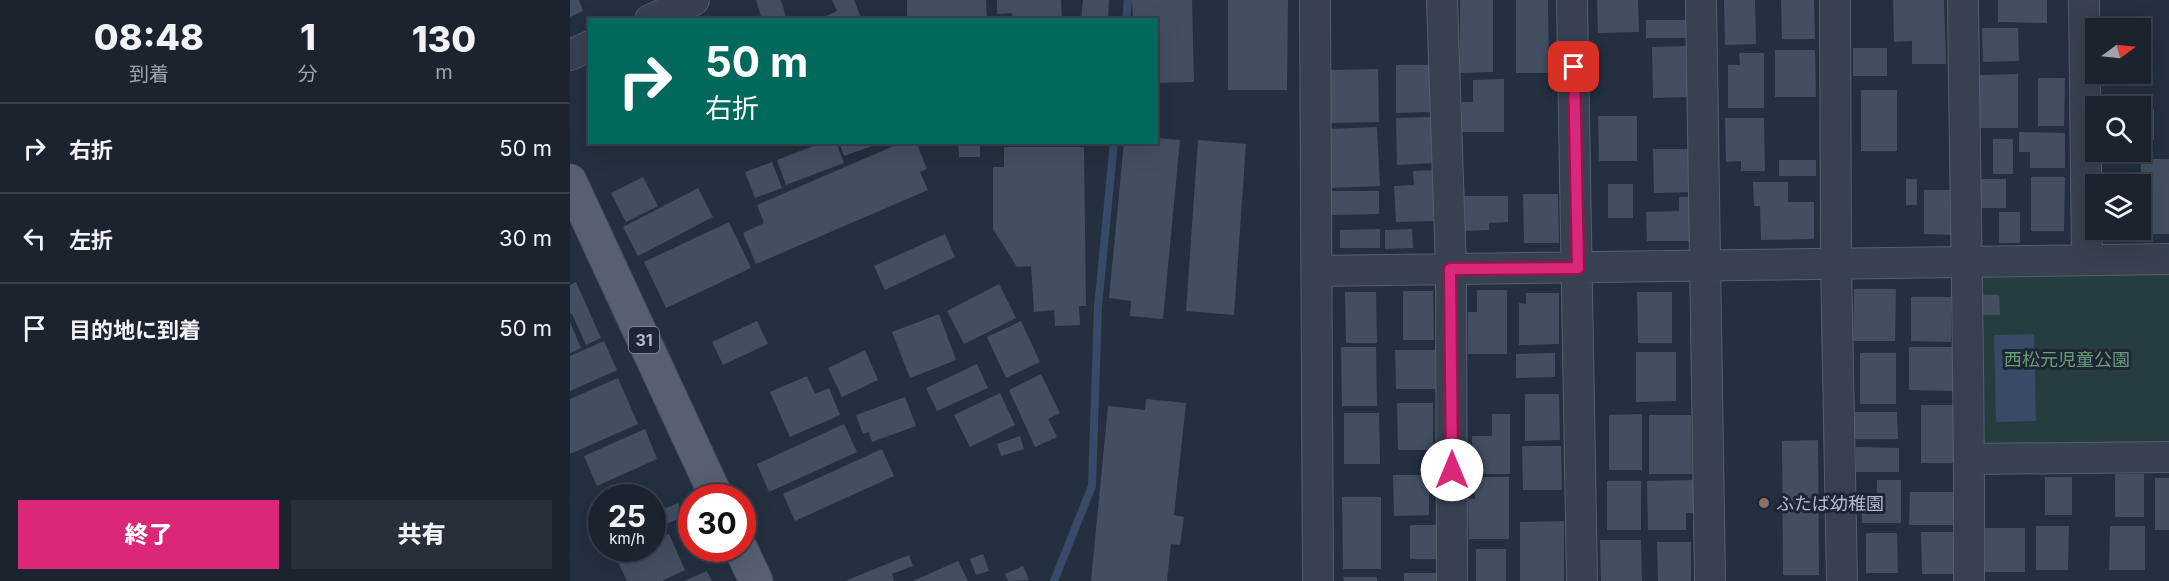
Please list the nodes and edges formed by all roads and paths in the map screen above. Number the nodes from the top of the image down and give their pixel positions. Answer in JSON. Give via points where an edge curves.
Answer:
{"nodes":[{"id":1,"x":694,"y":0,"type":"edge"},
{"id":2,"x":1315,"y":0,"type":"edge"},
{"id":3,"x":1442,"y":0,"type":"edge"},
{"id":4,"x":1572,"y":0,"type":"edge"},
{"id":5,"x":1701,"y":0,"type":"edge"},
{"id":6,"x":1835,"y":0,"type":"edge"},
{"id":7,"x":1963,"y":0,"type":"edge"},
{"id":8,"x":2084,"y":0,"type":"edge"},
{"id":9,"x":654,"y":18,"type":"edge"},
{"id":10,"x":588,"y":47,"type":"edge"},
{"id":11,"x":570,"y":55,"type":"edge"},
{"id":12,"x":570,"y":181,"type":"edge"},
{"id":13,"x":2169,"y":259,"type":"edge"},
{"id":14,"x":2087,"y":260,"type":"junction"},
{"id":15,"x":1965,"y":261,"type":"junction"},
{"id":16,"x":1836,"y":263,"type":"junction"},
{"id":17,"x":1706,"y":266,"type":"junction"},
{"id":18,"x":1578,"y":268,"type":"junction"},
{"id":19,"x":1450,"y":269,"type":"junction"},
{"id":20,"x":1317,"y":271,"type":"junction"},
{"id":21,"x":2169,"y":457,"type":"edge"},
{"id":22,"x":1970,"y":459,"type":"junction"},
{"id":23,"x":711,"y":484,"type":"edge"},
{"id":24,"x":747,"y":562,"type":"edge"},
{"id":25,"x":756,"y":581,"type":"edge"},
{"id":26,"x":1318,"y":581,"type":"edge"},
{"id":27,"x":1452,"y":581,"type":"edge"},
{"id":28,"x":1582,"y":581,"type":"edge"},
{"id":29,"x":1710,"y":581,"type":"edge"},
{"id":30,"x":1842,"y":581,"type":"edge"},
{"id":31,"x":1969,"y":581,"type":"edge"}],
"edges":[{"from":1,"to":9,"type":"street"},
{"from":2,"to":20,"type":"street"},
{"from":3,"to":19,"type":"street"},
{"from":4,"to":18,"type":"street"},
{"from":5,"to":17,"type":"street"},
{"from":6,"to":16,"type":"street"},
{"from":7,"to":15,"type":"street"},
{"from":8,"to":14,"type":"street"},
{"from":10,"to":11,"type":"street"},
{"from":12,"to":23,"type":"main road","number":"31"},
{"from":13,"to":14,"type":"street"},
{"from":14,"to":15,"type":"street"},
{"from":15,"to":16,"type":"street"},
{"from":15,"to":22,"type":"street"},
{"from":16,"to":17,"type":"street"},
{"from":16,"to":30,"type":"street"},
{"from":17,"to":18,"type":"street"},
{"from":17,"to":29,"type":"street"},
{"from":18,"to":19,"type":"street"},
{"from":18,"to":28,"type":"street"},
{"from":19,"to":20,"type":"street"},
{"from":19,"to":27,"type":"street"},
{"from":20,"to":26,"type":"street"},
{"from":21,"to":22,"type":"street"},
{"from":22,"to":31,"type":"street"},
{"from":24,"to":25,"type":"main road"}]}
